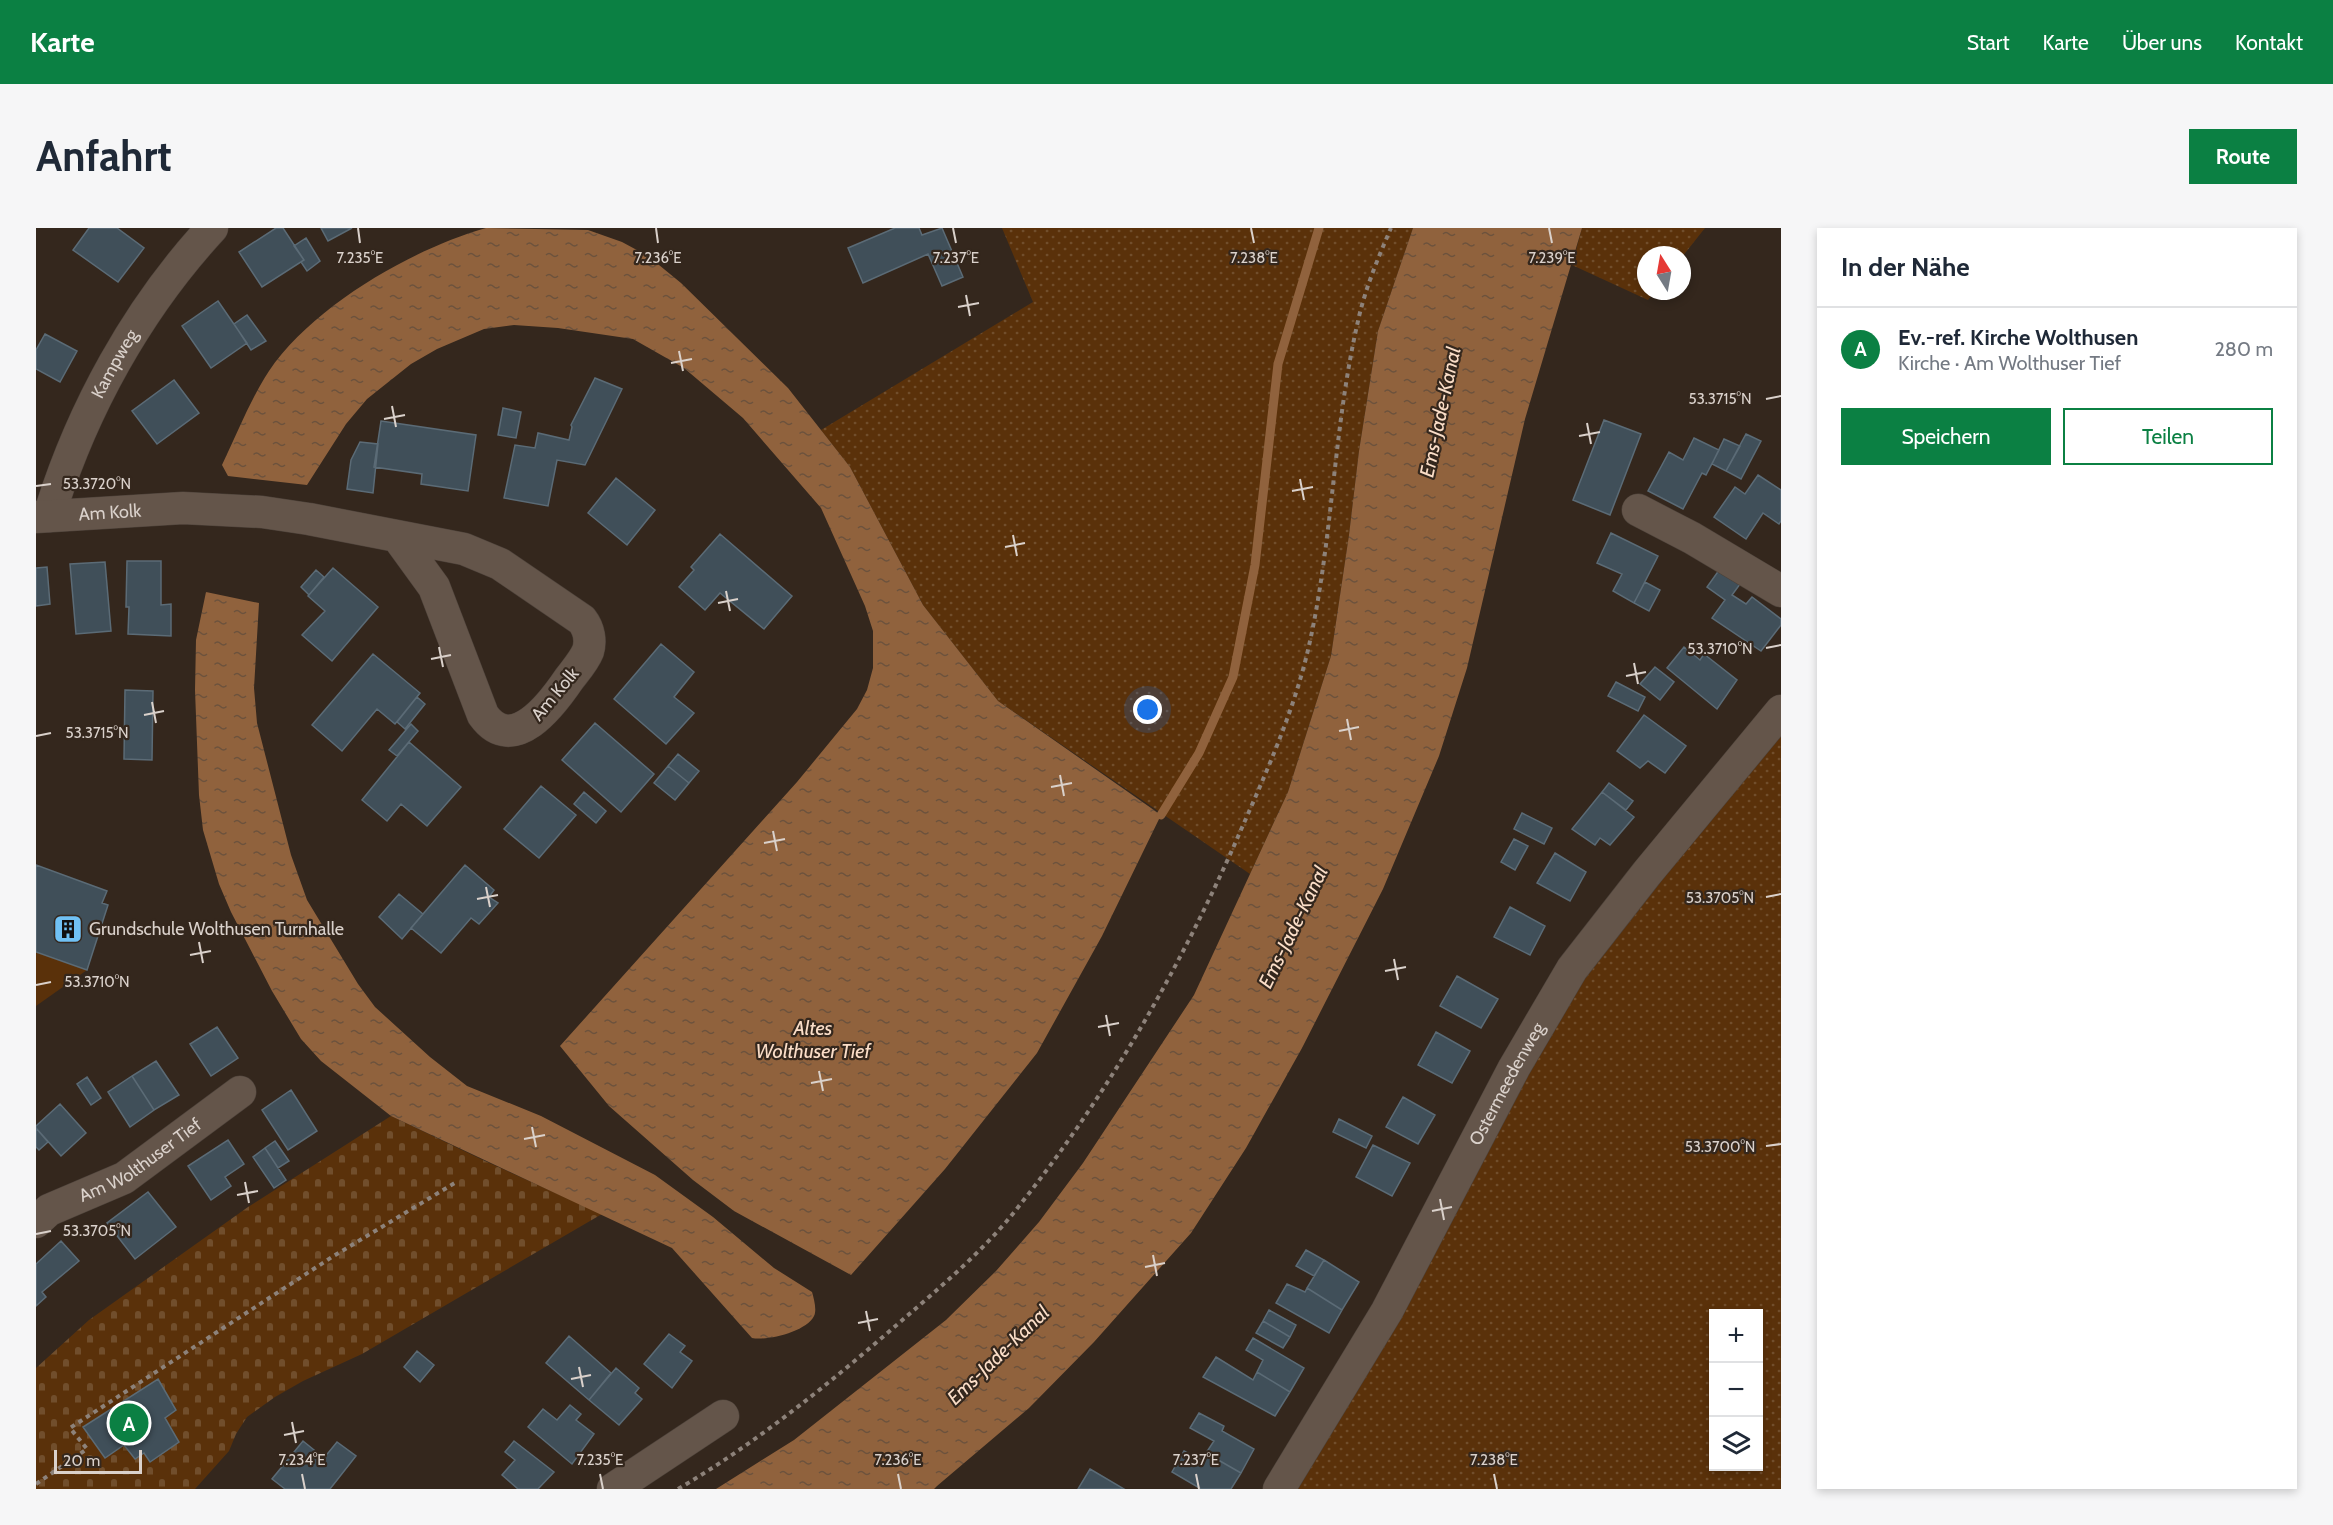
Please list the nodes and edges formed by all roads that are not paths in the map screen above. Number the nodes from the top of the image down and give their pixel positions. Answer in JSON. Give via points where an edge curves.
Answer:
{"nodes":[{"id":1,"x":212,"y":228,"type":"edge"},
{"id":2,"x":1638,"y":510,"type":"dead end"},
{"id":3,"x":43,"y":516,"type":"edge"},
{"id":4,"x":397,"y":536,"type":"junction"},
{"id":5,"x":1781,"y":591,"type":"edge"},
{"id":6,"x":1781,"y":711,"type":"edge"},
{"id":7,"x":240,"y":1092,"type":"dead end"},
{"id":8,"x":36,"y":1222,"type":"edge"},
{"id":9,"x":723,"y":1416,"type":"dead end"},
{"id":10,"x":613,"y":1489,"type":"edge"},
{"id":11,"x":1279,"y":1489,"type":"edge"}],
"edges":[{"from":1,"to":3,"type":"street","name":"Kampweg","via":[[143,317],[82,426]]},
{"from":2,"to":5,"type":"street"},
{"from":3,"to":4,"type":"street","name":"Am Kolk","via":[[183,508],[262,512]]},
{"from":4,"to":4,"type":"street","name":"Am Kolk","via":[[434,587],[488,723],[513,730],[529,725],[548,707],[585,657],[589,640],[584,622],[500,564],[464,549]]},
{"from":6,"to":11,"type":"street","name":"Ostermeedenweg","via":[[1572,969],[1514,1068],[1386,1311]]},
{"from":7,"to":8,"type":"street","name":"Am Wolthuser Tief","via":[[124,1178],[49,1210]]},
{"from":9,"to":10,"type":"street"}]}
